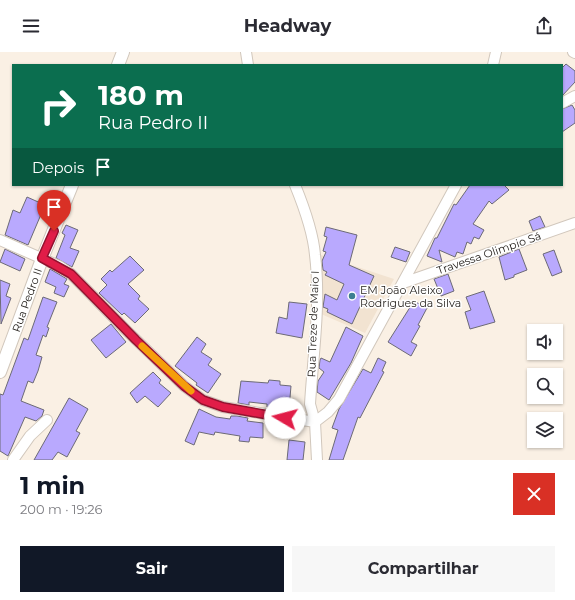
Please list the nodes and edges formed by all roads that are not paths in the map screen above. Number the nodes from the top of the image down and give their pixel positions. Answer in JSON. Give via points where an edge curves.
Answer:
{"nodes":[{"id":1,"x":123,"y":52,"type":"edge"},
{"id":2,"x":246,"y":52,"type":"edge"},
{"id":3,"x":496,"y":52,"type":"edge"},
{"id":4,"x":118,"y":64,"type":"edge"},
{"id":5,"x":248,"y":64,"type":"edge"},
{"id":6,"x":493,"y":64,"type":"edge"},
{"id":7,"x":575,"y":96,"type":"edge"},
{"id":8,"x":563,"y":102,"type":"edge"},
{"id":9,"x":72,"y":186,"type":"edge"},
{"id":10,"x":295,"y":186,"type":"edge"},
{"id":11,"x":456,"y":187,"type":"edge"},
{"id":12,"x":575,"y":223,"type":"edge"},
{"id":13,"x":0,"y":240,"type":"edge"},
{"id":14,"x":42,"y":258,"type":"junction"},
{"id":15,"x":403,"y":283,"type":"junction"},
{"id":16,"x":0,"y":372,"type":"edge"},
{"id":17,"x":47,"y":420,"type":"dead end"},
{"id":18,"x":315,"y":422,"type":"junction"},
{"id":19,"x":13,"y":460,"type":"edge"},
{"id":20,"x":317,"y":460,"type":"edge"}],
"edges":[{"from":1,"to":4,"type":"street"},
{"from":2,"to":5,"type":"street"},
{"from":3,"to":6,"type":"street"},
{"from":7,"to":8,"type":"street"},
{"from":9,"to":14,"type":"street","name":"Rua Pedro II"},
{"from":10,"to":18,"type":"street","name":"Rua Treze de Maio I","via":[[309,226],[315,255],[317,288],[310,404]]},
{"from":11,"to":15,"type":"street"},
{"from":12,"to":15,"type":"street","name":"Travessa Olimpio Sá"},
{"from":13,"to":14,"type":"street"},
{"from":14,"to":16,"type":"street","name":"Rua Pedro II"},
{"from":14,"to":18,"type":"street","via":[[71,274],[152,356],[203,400],[223,407]]},
{"from":15,"to":18,"type":"street","via":[[339,399]]},
{"from":17,"to":19,"type":"street","via":[[30,436]]},
{"from":18,"to":20,"type":"street","name":"Rua Treze de Maio I"}]}
